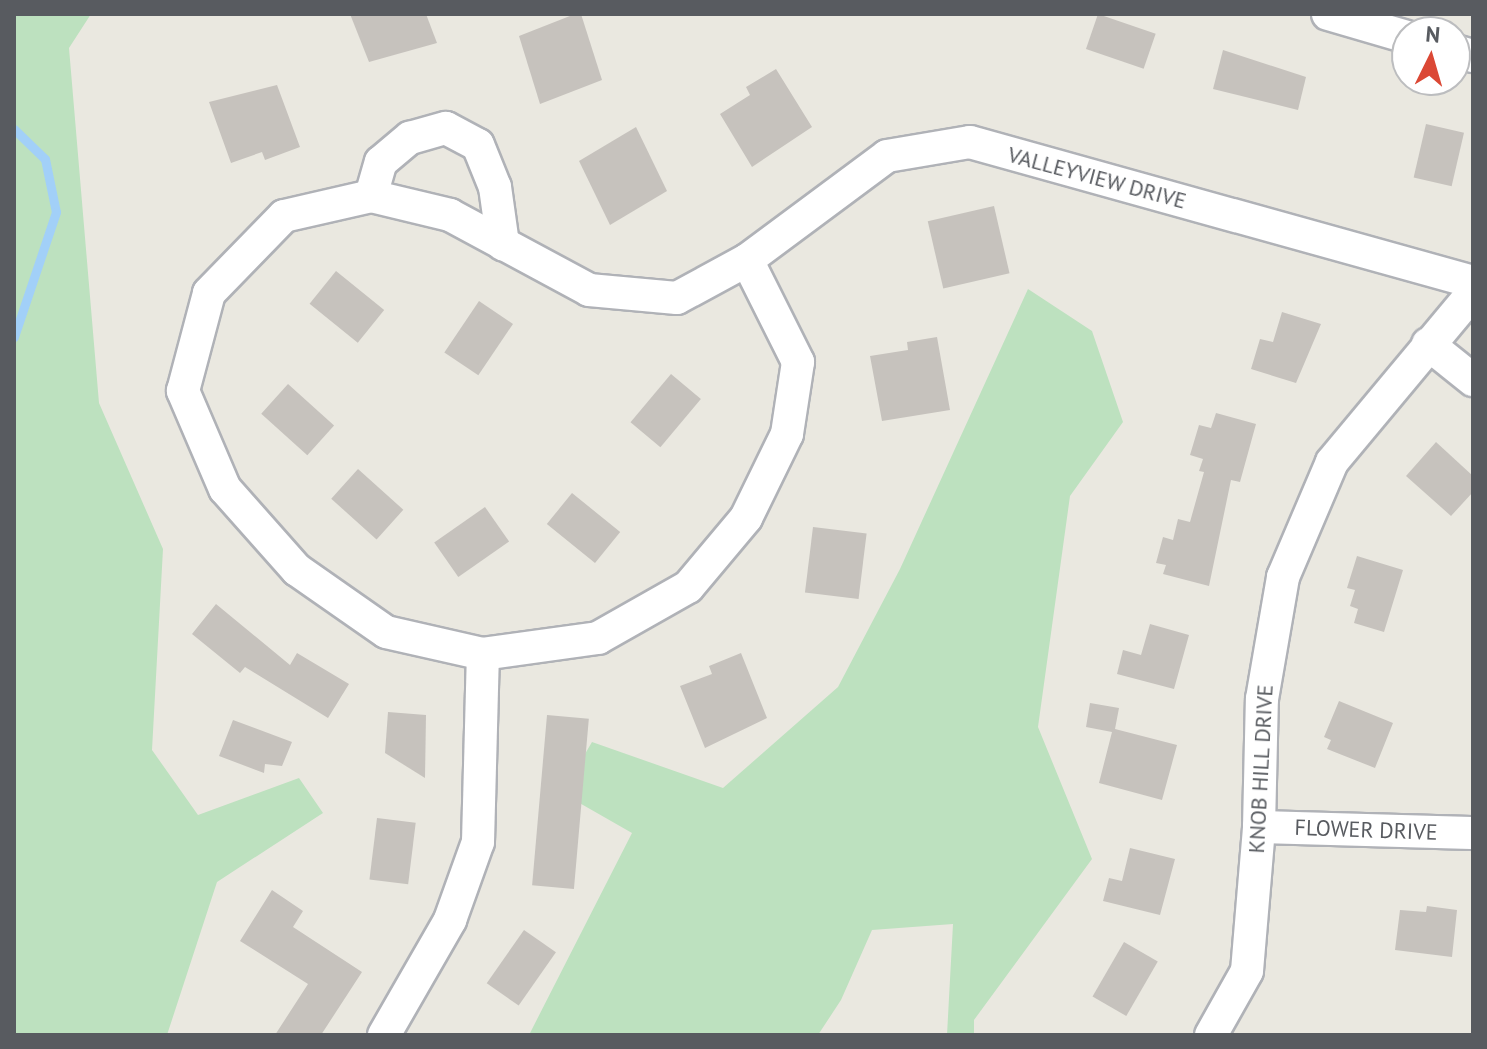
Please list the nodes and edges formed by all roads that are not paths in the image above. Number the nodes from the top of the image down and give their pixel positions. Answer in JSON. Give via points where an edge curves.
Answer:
{"nodes":[{"id":1,"x":1328,"y":14,"type":"edge"},
{"id":2,"x":1391,"y":32,"type":"edge"},
{"id":3,"x":371,"y":196,"type":"junction"},
{"id":4,"x":503,"y":244,"type":"junction"},
{"id":5,"x":747,"y":260,"type":"junction"},
{"id":6,"x":1473,"y":282,"type":"edge"},
{"id":7,"x":1473,"y":293,"type":"edge"},
{"id":8,"x":1428,"y":344,"type":"junction"},
{"id":9,"x":1473,"y":380,"type":"edge"},
{"id":10,"x":483,"y":654,"type":"junction"},
{"id":11,"x":1259,"y":827,"type":"junction"},
{"id":12,"x":1473,"y":833,"type":"edge"},
{"id":13,"x":384,"y":1035,"type":"edge"},
{"id":14,"x":1211,"y":1035,"type":"edge"}],
"edges":[{"from":1,"to":2,"type":"street"},
{"from":3,"to":4,"type":"street","name":"VALLEYVIEW DRIVE","via":[[450,215]]},
{"from":3,"to":4,"type":"street","via":[[381,162],[410,138],[446,128],[478,145],[495,187]]},
{"from":3,"to":10,"type":"street","name":"VALLEYVIEW DRIVE","via":[[284,216],[209,293],[183,391],[225,489],[297,570],[386,632]]},
{"from":4,"to":5,"type":"street","name":"VALLEYVIEW DRIVE","via":[[589,290],[677,298]]},
{"from":5,"to":6,"type":"street","name":"VALLEYVIEW DRIVE","via":[[887,156],[970,142]]},
{"from":5,"to":10,"type":"street","name":"VALLEYVIEW DRIVE","via":[[798,362],[787,434],[746,518],[688,587],[598,638]]},
{"from":7,"to":8,"type":"street","name":"KNOB HILL DRIVE"},
{"from":8,"to":9,"type":"street"},
{"from":8,"to":11,"type":"street","name":"KNOB HILL DRIVE","via":[[1332,462],[1283,577],[1262,699]]},
{"from":10,"to":13,"type":"street","via":[[478,842],[450,920]]},
{"from":11,"to":12,"type":"street","name":"FLOWER DRIVE"},
{"from":11,"to":14,"type":"street","name":"KNOB HILL DRIVE","via":[[1247,971]]}]}
